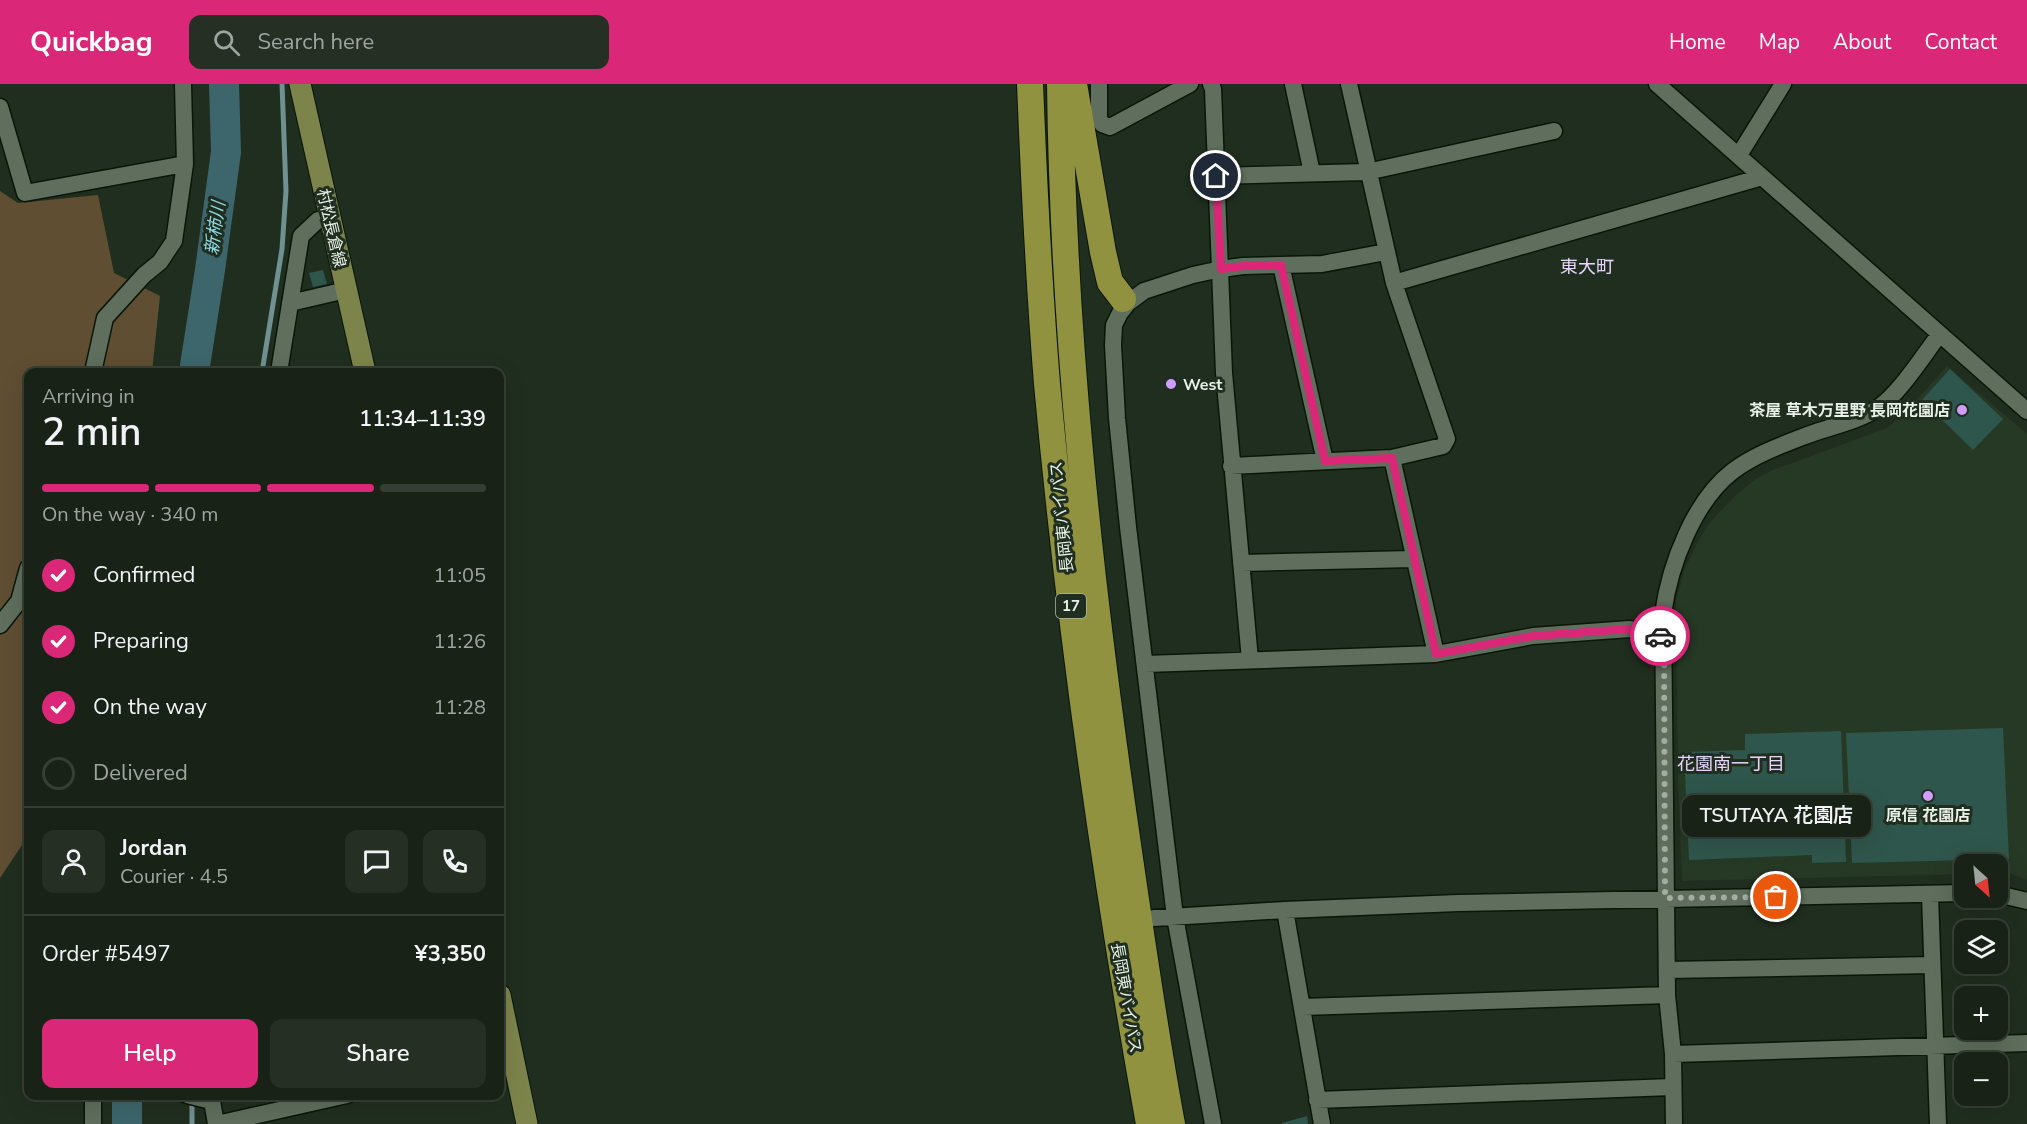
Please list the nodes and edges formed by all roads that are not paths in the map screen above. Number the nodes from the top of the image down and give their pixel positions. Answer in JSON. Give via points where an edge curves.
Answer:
{"nodes":[{"id":1,"x":183,"y":84,"type":"edge"},
{"id":2,"x":300,"y":84,"type":"edge"},
{"id":3,"x":1030,"y":84,"type":"edge"},
{"id":4,"x":1060,"y":84,"type":"edge"},
{"id":5,"x":1074,"y":84,"type":"edge"},
{"id":6,"x":1099,"y":84,"type":"edge"},
{"id":7,"x":1190,"y":84,"type":"edge"},
{"id":8,"x":1211,"y":84,"type":"edge"},
{"id":9,"x":1293,"y":84,"type":"edge"},
{"id":10,"x":1349,"y":84,"type":"edge"},
{"id":11,"x":1657,"y":84,"type":"edge"},
{"id":12,"x":1783,"y":84,"type":"edge"},
{"id":13,"x":0,"y":106,"type":"edge"},
{"id":14,"x":1554,"y":131,"type":"dead end"},
{"id":15,"x":1739,"y":155,"type":"junction"},
{"id":16,"x":184,"y":164,"type":"junction"},
{"id":17,"x":1367,"y":172,"type":"junction"},
{"id":18,"x":1312,"y":173,"type":"junction"},
{"id":19,"x":1216,"y":176,"type":"junction"},
{"id":20,"x":1762,"y":177,"type":"junction"},
{"id":21,"x":329,"y":218,"type":"junction"},
{"id":22,"x":1386,"y":252,"type":"junction"},
{"id":23,"x":1281,"y":265,"type":"junction"},
{"id":24,"x":1221,"y":269,"type":"junction"},
{"id":25,"x":1394,"y":283,"type":"junction"},
{"id":26,"x":346,"y":290,"type":"junction"},
{"id":27,"x":1126,"y":301,"type":"junction"},
{"id":28,"x":290,"y":303,"type":"junction"},
{"id":29,"x":1939,"y":335,"type":"junction"},
{"id":30,"x":94,"y":368,"type":"edge"},
{"id":31,"x":280,"y":368,"type":"edge"},
{"id":32,"x":364,"y":368,"type":"edge"},
{"id":33,"x":2027,"y":411,"type":"edge"},
{"id":34,"x":1392,"y":458,"type":"junction"},
{"id":35,"x":1325,"y":461,"type":"junction"},
{"id":36,"x":1231,"y":466,"type":"junction"},
{"id":37,"x":1413,"y":559,"type":"junction"},
{"id":38,"x":1241,"y":563,"type":"junction"},
{"id":39,"x":24,"y":583,"type":"edge"},
{"id":40,"x":0,"y":625,"type":"edge"},
{"id":41,"x":1664,"y":637,"type":"junction"},
{"id":42,"x":1436,"y":654,"type":"junction"},
{"id":43,"x":1250,"y":660,"type":"junction"},
{"id":44,"x":1145,"y":664,"type":"junction"},
{"id":45,"x":1954,"y":893,"type":"edge"},
{"id":46,"x":1930,"y":895,"type":"junction"},
{"id":47,"x":2008,"y":896,"type":"edge"},
{"id":48,"x":1665,"y":898,"type":"junction"},
{"id":49,"x":2027,"y":901,"type":"edge"},
{"id":50,"x":1285,"y":910,"type":"junction"},
{"id":51,"x":1175,"y":917,"type":"junction"},
{"id":52,"x":1154,"y":918,"type":"dead end"},
{"id":53,"x":1932,"y":964,"type":"junction"},
{"id":54,"x":1668,"y":970,"type":"junction"},
{"id":55,"x":1667,"y":994,"type":"junction"},
{"id":56,"x":1302,"y":1007,"type":"junction"},
{"id":57,"x":504,"y":1039,"type":"edge"},
{"id":58,"x":2027,"y":1043,"type":"edge"},
{"id":59,"x":1934,"y":1047,"type":"junction"},
{"id":60,"x":1673,"y":1054,"type":"junction"},
{"id":61,"x":506,"y":1061,"type":"edge"},
{"id":62,"x":1672,"y":1088,"type":"junction"},
{"id":63,"x":93,"y":1100,"type":"edge"},
{"id":64,"x":204,"y":1100,"type":"edge"},
{"id":65,"x":324,"y":1100,"type":"edge"},
{"id":66,"x":1317,"y":1100,"type":"junction"},
{"id":67,"x":93,"y":1124,"type":"edge"},
{"id":68,"x":216,"y":1124,"type":"edge"},
{"id":69,"x":527,"y":1124,"type":"edge"},
{"id":70,"x":1149,"y":1124,"type":"edge"},
{"id":71,"x":1172,"y":1124,"type":"edge"},
{"id":72,"x":1213,"y":1124,"type":"edge"},
{"id":73,"x":1322,"y":1124,"type":"edge"},
{"id":74,"x":1674,"y":1124,"type":"edge"},
{"id":75,"x":1938,"y":1124,"type":"edge"}],
"edges":[{"from":1,"to":16,"type":"street"},
{"from":2,"to":21,"type":"main road","name":"村松長倉線"},
{"from":3,"to":70,"type":"highway","name":"長岡東バイパス","number":"17","via":[[1039,277],[1077,659],[1105,864]]},
{"from":4,"to":71,"type":"highway","name":"長岡東バイパス","number":"17","via":[[1065,254],[1087,525],[1112,731]]},
{"from":5,"to":27,"type":"highway","via":[[1110,282]]},
{"from":6,"to":7,"type":"street","via":[[1100,118],[1102,124],[1110,127]]},
{"from":8,"to":19,"type":"street"},
{"from":9,"to":18,"type":"street"},
{"from":10,"to":17,"type":"street"},
{"from":11,"to":15,"type":"street"},
{"from":12,"to":15,"type":"street"},
{"from":13,"to":16,"type":"street","via":[[25,192]]},
{"from":14,"to":17,"type":"street"},
{"from":15,"to":20,"type":"street"},
{"from":16,"to":30,"type":"street","via":[[174,241],[160,262],[105,318]]},
{"from":17,"to":18,"type":"street"},
{"from":17,"to":22,"type":"street"},
{"from":18,"to":19,"type":"street"},
{"from":19,"to":24,"type":"street"},
{"from":20,"to":25,"type":"street"},
{"from":20,"to":29,"type":"street"},
{"from":21,"to":26,"type":"main road","name":"村松長倉線"},
{"from":21,"to":28,"type":"street","via":[[318,220],[301,236]]},
{"from":22,"to":23,"type":"street","via":[[1322,264]]},
{"from":22,"to":25,"type":"street"},
{"from":23,"to":24,"type":"street"},
{"from":23,"to":35,"type":"street"},
{"from":24,"to":27,"type":"street","via":[[1144,291]]},
{"from":24,"to":36,"type":"street"},
{"from":25,"to":34,"type":"street","via":[[1447,440],[1443,446]]},
{"from":26,"to":28,"type":"street"},
{"from":26,"to":32,"type":"main road","name":"村松長倉線"},
{"from":27,"to":44,"type":"street","via":[[1114,325],[1117,418]]},
{"from":28,"to":31,"type":"street"},
{"from":29,"to":33,"type":"street"},
{"from":29,"to":41,"type":"street","via":[[1879,408],[1764,453],[1737,468],[1714,488],[1695,514],[1672,569],[1663,614]]},
{"from":34,"to":35,"type":"street"},
{"from":34,"to":37,"type":"street"},
{"from":35,"to":36,"type":"street"},
{"from":36,"to":38,"type":"street"},
{"from":37,"to":38,"type":"street"},
{"from":37,"to":42,"type":"street"},
{"from":38,"to":43,"type":"street"},
{"from":39,"to":40,"type":"street","via":[[19,601]]},
{"from":41,"to":42,"type":"street","via":[[1630,629],[1533,636]]},
{"from":41,"to":48,"type":"street"},
{"from":42,"to":43,"type":"street"},
{"from":43,"to":44,"type":"street"},
{"from":44,"to":51,"type":"street"},
{"from":45,"to":46,"type":"street"},
{"from":46,"to":48,"type":"street"},
{"from":46,"to":53,"type":"street"},
{"from":47,"to":49,"type":"street"},
{"from":48,"to":50,"type":"street"},
{"from":48,"to":54,"type":"street"},
{"from":50,"to":51,"type":"street"},
{"from":50,"to":56,"type":"street"},
{"from":51,"to":52,"type":"street"},
{"from":51,"to":72,"type":"street"},
{"from":53,"to":54,"type":"street"},
{"from":53,"to":59,"type":"street"},
{"from":54,"to":55,"type":"street"},
{"from":55,"to":56,"type":"street"},
{"from":55,"to":60,"type":"street"},
{"from":56,"to":66,"type":"street"},
{"from":57,"to":61,"type":"main road"},
{"from":58,"to":59,"type":"street"},
{"from":59,"to":60,"type":"street"},
{"from":59,"to":75,"type":"street"},
{"from":60,"to":62,"type":"street"},
{"from":61,"to":69,"type":"main road"},
{"from":62,"to":66,"type":"street"},
{"from":62,"to":74,"type":"street"},
{"from":63,"to":67,"type":"street"},
{"from":64,"to":68,"type":"street"},
{"from":65,"to":68,"type":"street"},
{"from":66,"to":73,"type":"street"}]}
